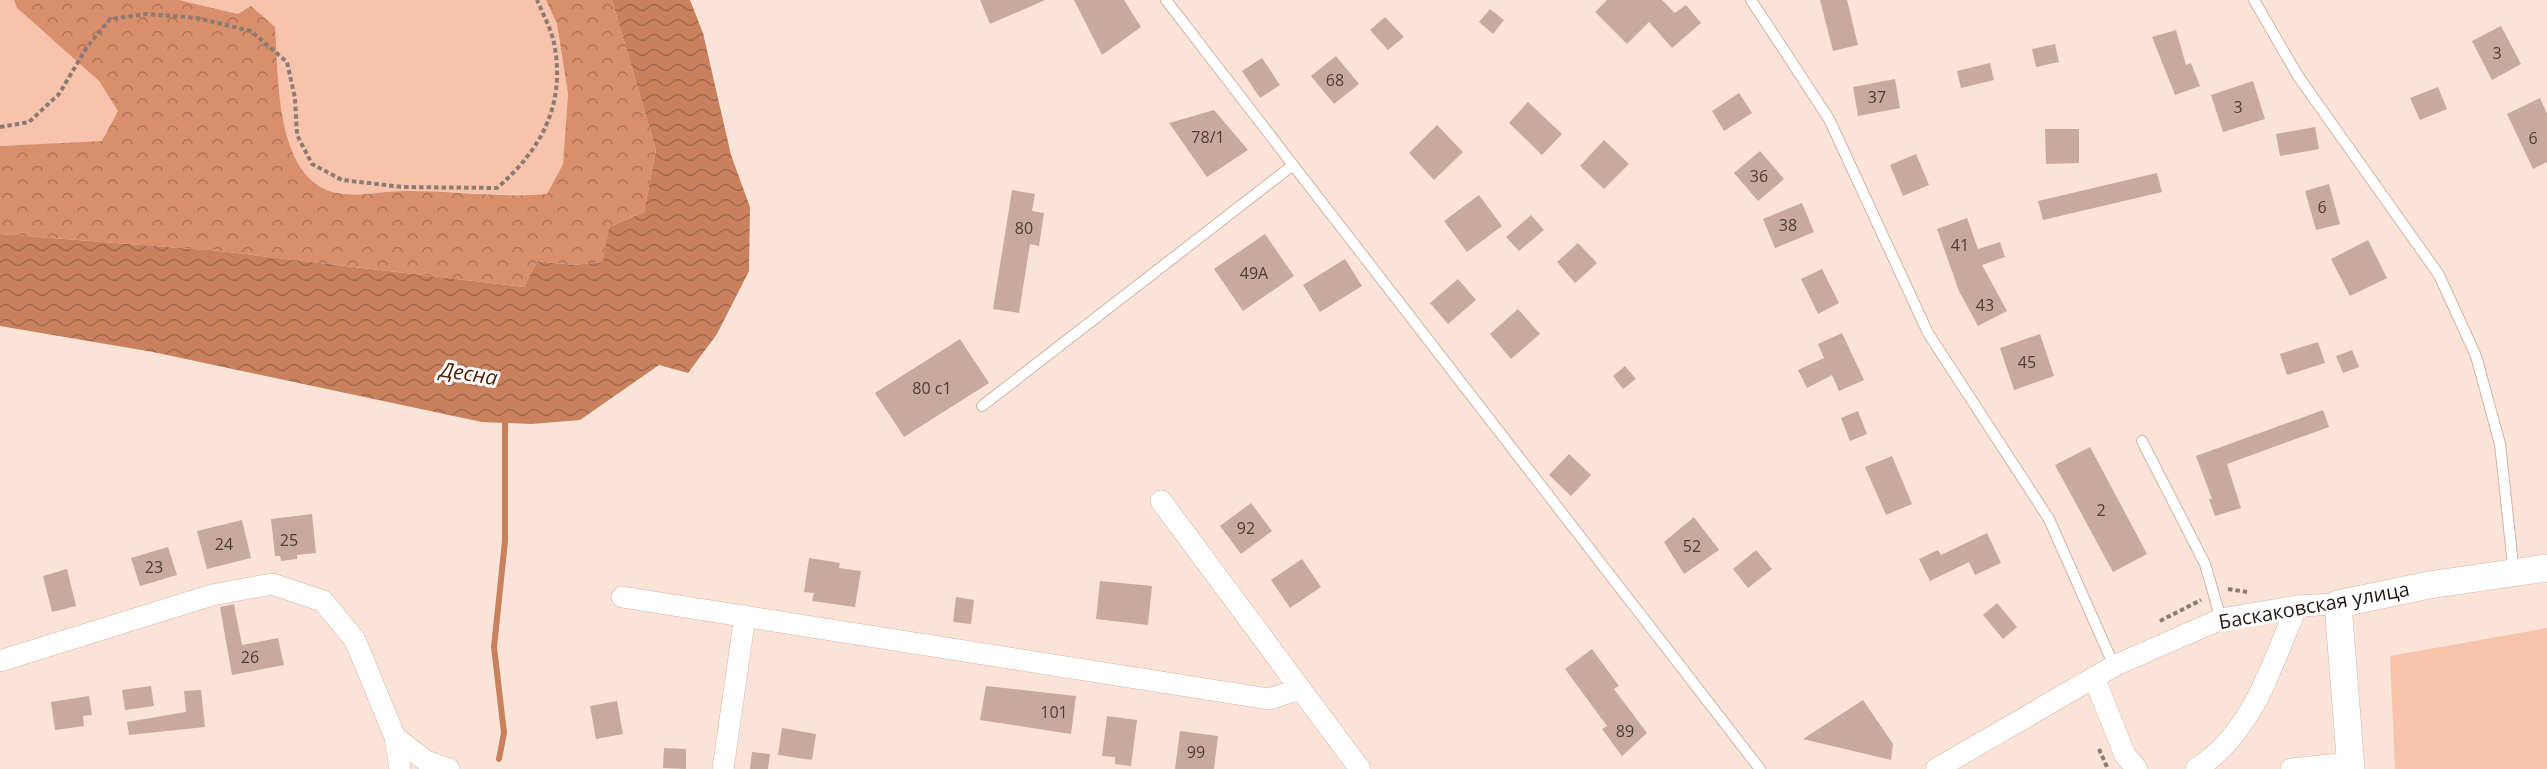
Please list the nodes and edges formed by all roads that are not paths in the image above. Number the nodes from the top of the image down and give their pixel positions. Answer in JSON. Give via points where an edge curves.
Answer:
{"nodes":[{"id":1,"x":1166,"y":0,"type":"edge"},
{"id":2,"x":1751,"y":0,"type":"edge"},
{"id":3,"x":2254,"y":0,"type":"edge"},
{"id":4,"x":1293,"y":165,"type":"junction"},
{"id":5,"x":982,"y":406,"type":"dead end"},
{"id":6,"x":2142,"y":441,"type":"dead end"},
{"id":7,"x":1161,"y":501,"type":"dead end"},
{"id":8,"x":2547,"y":568,"type":"edge"},
{"id":9,"x":2514,"y":574,"type":"junction"},
{"id":10,"x":622,"y":597,"type":"dead end"},
{"id":11,"x":2338,"y":604,"type":"junction"},
{"id":12,"x":2297,"y":606,"type":"junction"},
{"id":13,"x":745,"y":616,"type":"junction"},
{"id":14,"x":2221,"y":619,"type":"junction"},
{"id":15,"x":0,"y":661,"type":"edge"},
{"id":16,"x":2114,"y":666,"type":"junction"},
{"id":17,"x":2094,"y":677,"type":"junction"},
{"id":18,"x":1300,"y":689,"type":"junction"},
{"id":19,"x":395,"y":737,"type":"junction"},
{"id":20,"x":2350,"y":766,"type":"edge"},
{"id":21,"x":400,"y":769,"type":"edge"},
{"id":22,"x":449,"y":769,"type":"edge"},
{"id":23,"x":723,"y":769,"type":"edge"},
{"id":24,"x":1360,"y":769,"type":"edge"},
{"id":25,"x":1760,"y":769,"type":"edge"},
{"id":26,"x":1936,"y":769,"type":"edge"},
{"id":27,"x":2137,"y":769,"type":"edge"},
{"id":28,"x":2196,"y":769,"type":"edge"},
{"id":29,"x":2290,"y":769,"type":"edge"}],
"edges":[{"from":1,"to":4,"type":"lane"},
{"from":2,"to":16,"type":"lane","via":[[1829,119],[1928,333],[2049,519]]},
{"from":3,"to":9,"type":"lane","via":[[2298,76],[2439,275],[2471,346],[2492,408],[2500,444]]},
{"from":4,"to":5,"type":"lane"},
{"from":4,"to":25,"type":"lane"},
{"from":6,"to":14,"type":"lane","via":[[2205,564]]},
{"from":7,"to":18,"type":"street"},
{"from":8,"to":9,"type":"street","name":"Баскаковская улица"},
{"from":9,"to":11,"type":"street","name":"Баскаковская улица","via":[[2429,585]]},
{"from":10,"to":13,"type":"street"},
{"from":11,"to":12,"type":"street","name":"Баскаковская улица"},
{"from":11,"to":20,"type":"street"},
{"from":12,"to":14,"type":"street","name":"Баскаковская улица"},
{"from":12,"to":28,"type":"street","via":[[2250,716],[2216,756]]},
{"from":13,"to":18,"type":"street","via":[[1269,699]]},
{"from":13,"to":23,"type":"street"},
{"from":14,"to":16,"type":"street","name":"Баскаковская улица"},
{"from":15,"to":19,"type":"street","via":[[212,595],[272,584],[322,601],[355,640]]},
{"from":16,"to":17,"type":"street","name":"Баскаковская улица"},
{"from":17,"to":26,"type":"street","name":"Баскаковская улица"},
{"from":17,"to":27,"type":"street","via":[[2125,755]]},
{"from":18,"to":24,"type":"street"},
{"from":19,"to":21,"type":"street"},
{"from":19,"to":22,"type":"street","via":[[426,761]]},
{"from":20,"to":29,"type":"street"}]}
